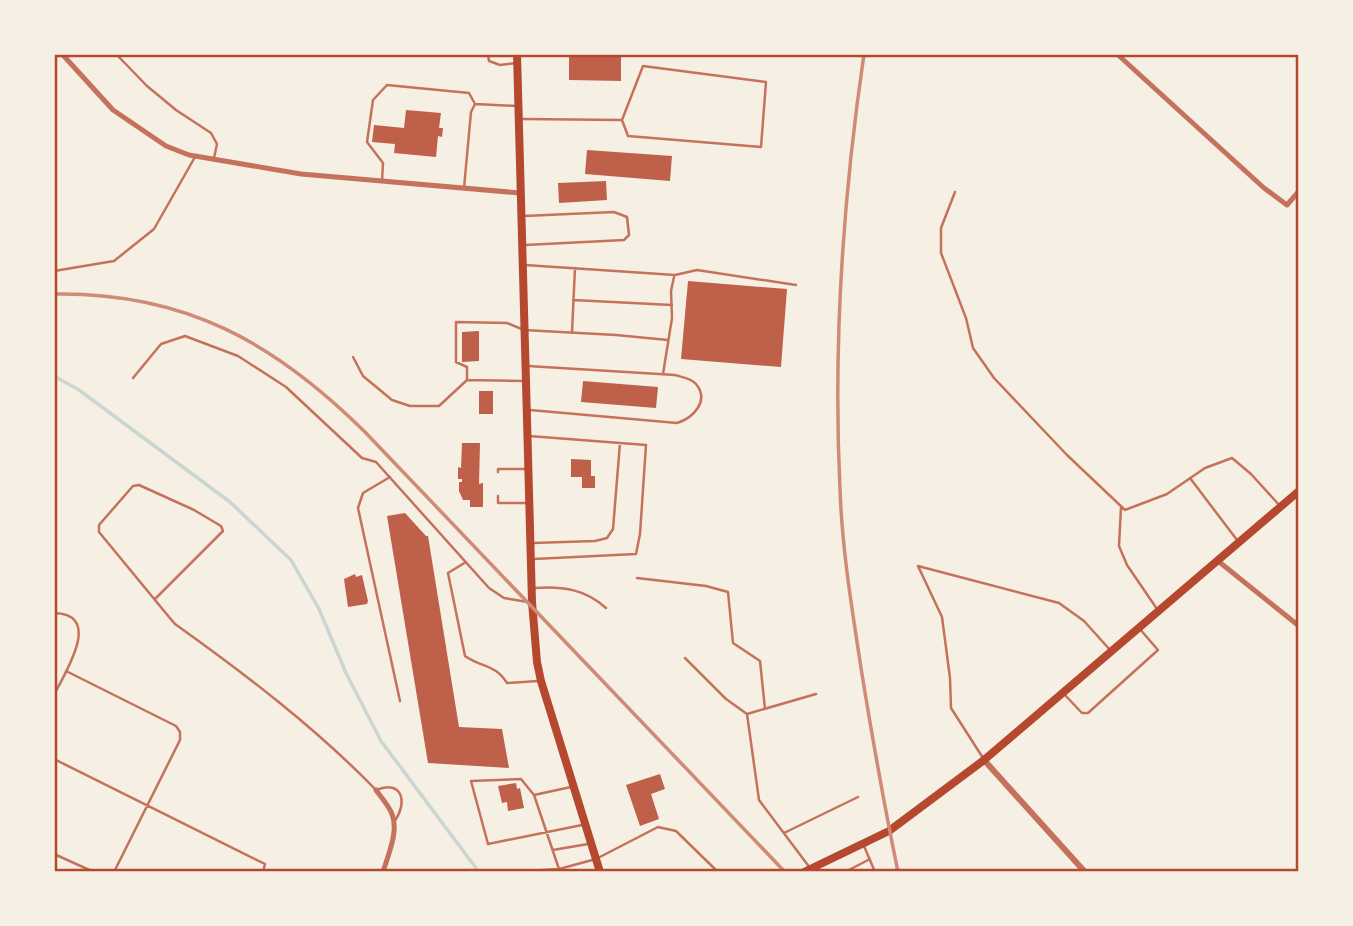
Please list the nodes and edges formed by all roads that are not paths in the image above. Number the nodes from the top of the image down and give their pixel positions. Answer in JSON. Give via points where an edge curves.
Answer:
{"nodes":[{"id":1,"x":116,"y":54,"type":"edge"},
{"id":2,"x":488,"y":54,"type":"edge"},
{"id":3,"x":1117,"y":54,"type":"edge"},
{"id":4,"x":58,"y":55,"type":"edge"},
{"id":5,"x":517,"y":58,"type":"edge"},
{"id":6,"x":475,"y":104,"type":"junction"},
{"id":7,"x":518,"y":106,"type":"junction"},
{"id":8,"x":519,"y":119,"type":"junction"},
{"id":9,"x":622,"y":120,"type":"junction"},
{"id":10,"x":195,"y":157,"type":"junction"},
{"id":11,"x":214,"y":160,"type":"junction"},
{"id":12,"x":382,"y":181,"type":"junction"},
{"id":13,"x":464,"y":188,"type":"junction"},
{"id":14,"x":1299,"y":191,"type":"edge"},
{"id":15,"x":955,"y":192,"type":"dead end"},
{"id":16,"x":520,"y":193,"type":"junction"},
{"id":17,"x":521,"y":216,"type":"junction"},
{"id":18,"x":522,"y":245,"type":"junction"},
{"id":19,"x":522,"y":265,"type":"junction"},
{"id":20,"x":575,"y":268,"type":"junction"},
{"id":21,"x":54,"y":271,"type":"edge"},
{"id":22,"x":675,"y":275,"type":"junction"},
{"id":23,"x":796,"y":285,"type":"dead end"},
{"id":24,"x":573,"y":300,"type":"junction"},
{"id":25,"x":671,"y":305,"type":"junction"},
{"id":26,"x":524,"y":330,"type":"junction"},
{"id":27,"x":572,"y":332,"type":"junction"},
{"id":28,"x":668,"y":340,"type":"junction"},
{"id":29,"x":353,"y":356,"type":"dead end"},
{"id":30,"x":525,"y":365,"type":"junction"},
{"id":31,"x":663,"y":374,"type":"junction"},
{"id":32,"x":133,"y":378,"type":"dead end"},
{"id":33,"x":467,"y":380,"type":"junction"},
{"id":34,"x":526,"y":381,"type":"junction"},
{"id":35,"x":526,"y":410,"type":"junction"},
{"id":36,"x":527,"y":436,"type":"junction"},
{"id":37,"x":620,"y":443,"type":"junction"},
{"id":38,"x":528,"y":469,"type":"junction"},
{"id":39,"x":498,"y":472,"type":"dead end"},
{"id":40,"x":390,"y":477,"type":"junction"},
{"id":41,"x":1190,"y":478,"type":"junction"},
{"id":42,"x":1299,"y":491,"type":"edge"},
{"id":43,"x":498,"y":496,"type":"dead end"},
{"id":44,"x":529,"y":503,"type":"junction"},
{"id":45,"x":1121,"y":506,"type":"junction"},
{"id":46,"x":1280,"y":506,"type":"junction"},
{"id":47,"x":530,"y":543,"type":"junction"},
{"id":48,"x":1239,"y":543,"type":"junction"},
{"id":49,"x":531,"y":559,"type":"junction"},
{"id":50,"x":1218,"y":561,"type":"junction"},
{"id":51,"x":466,"y":562,"type":"junction"},
{"id":52,"x":637,"y":578,"type":"dead end"},
{"id":53,"x":531,"y":588,"type":"junction"},
{"id":54,"x":155,"y":599,"type":"junction"},
{"id":55,"x":532,"y":602,"type":"junction"},
{"id":56,"x":606,"y":608,"type":"dead end"},
{"id":57,"x":1159,"y":611,"type":"junction"},
{"id":58,"x":54,"y":612,"type":"edge"},
{"id":59,"x":1299,"y":626,"type":"edge"},
{"id":60,"x":1139,"y":628,"type":"junction"},
{"id":61,"x":1112,"y":652,"type":"junction"},
{"id":62,"x":685,"y":658,"type":"dead end"},
{"id":63,"x":66,"y":671,"type":"junction"},
{"id":64,"x":541,"y":681,"type":"junction"},
{"id":65,"x":1063,"y":693,"type":"junction"},
{"id":66,"x":816,"y":694,"type":"dead end"},
{"id":67,"x":54,"y":695,"type":"edge"},
{"id":68,"x":400,"y":701,"type":"dead end"},
{"id":69,"x":765,"y":709,"type":"junction"},
{"id":70,"x":747,"y":714,"type":"junction"},
{"id":71,"x":54,"y":759,"type":"edge"},
{"id":72,"x":984,"y":760,"type":"junction"},
{"id":73,"x":574,"y":786,"type":"junction"},
{"id":74,"x":376,"y":790,"type":"junction"},
{"id":75,"x":534,"y":795,"type":"junction"},
{"id":76,"x":858,"y":797,"type":"dead end"},
{"id":77,"x":147,"y":805,"type":"junction"},
{"id":78,"x":394,"y":822,"type":"junction"},
{"id":79,"x":586,"y":824,"type":"junction"},
{"id":80,"x":545,"y":833,"type":"junction"},
{"id":81,"x":784,"y":833,"type":"junction"},
{"id":82,"x":591,"y":843,"type":"junction"},
{"id":83,"x":863,"y":843,"type":"junction"},
{"id":84,"x":552,"y":850,"type":"junction"},
{"id":85,"x":54,"y":854,"type":"edge"},
{"id":86,"x":596,"y":859,"type":"junction"},
{"id":87,"x":870,"y":859,"type":"junction"},
{"id":88,"x":823,"y":867,"type":"edge"},
{"id":89,"x":560,"y":870,"type":"edge"},
{"id":90,"x":807,"y":870,"type":"edge"},
{"id":91,"x":94,"y":872,"type":"edge"},
{"id":92,"x":114,"y":872,"type":"edge"},
{"id":93,"x":263,"y":872,"type":"edge"},
{"id":94,"x":383,"y":872,"type":"edge"},
{"id":95,"x":513,"y":872,"type":"edge"},
{"id":96,"x":600,"y":872,"type":"edge"},
{"id":97,"x":718,"y":872,"type":"edge"},
{"id":98,"x":845,"y":872,"type":"edge"},
{"id":99,"x":875,"y":872,"type":"edge"},
{"id":100,"x":1085,"y":872,"type":"edge"}],
"edges":[{"from":1,"to":11,"type":"lane","via":[[146,86],[211,133],[217,144]]},
{"from":2,"to":5,"type":"lane","via":[[489,61],[500,65]]},
{"from":3,"to":14,"type":"street","via":[[1287,205]]},
{"from":4,"to":10,"type":"street","via":[[113,110],[166,146]]},
{"from":5,"to":7,"type":"main road"},
{"from":6,"to":7,"type":"lane"},
{"from":6,"to":12,"type":"lane","via":[[469,93],[387,85],[373,100],[368,142],[383,163]]},
{"from":6,"to":13,"type":"lane"},
{"from":7,"to":8,"type":"main road"},
{"from":8,"to":9,"type":"lane"},
{"from":8,"to":16,"type":"main road"},
{"from":9,"to":9,"type":"lane","via":[[643,66],[766,82],[761,147],[628,136]]},
{"from":10,"to":11,"type":"street"},
{"from":10,"to":21,"type":"lane","via":[[154,229],[114,261]]},
{"from":11,"to":12,"type":"street"},
{"from":12,"to":13,"type":"street"},
{"from":13,"to":16,"type":"street"},
{"from":15,"to":45,"type":"lane","via":[[941,228],[941,253],[973,348],[994,378]]},
{"from":16,"to":17,"type":"main road"},
{"from":17,"to":18,"type":"main road"},
{"from":17,"to":18,"type":"lane","via":[[614,212],[627,217],[629,235],[624,240]]},
{"from":18,"to":19,"type":"main road"},
{"from":19,"to":20,"type":"lane"},
{"from":19,"to":26,"type":"main road"},
{"from":20,"to":22,"type":"lane"},
{"from":20,"to":24,"type":"lane"},
{"from":22,"to":23,"type":"lane","via":[[697,270]]},
{"from":22,"to":25,"type":"lane"},
{"from":24,"to":25,"type":"lane"},
{"from":24,"to":27,"type":"lane"},
{"from":25,"to":28,"type":"lane"},
{"from":26,"to":27,"type":"lane"},
{"from":26,"to":30,"type":"main road"},
{"from":26,"to":33,"type":"lane","via":[[507,323],[456,323],[456,362],[467,367]]},
{"from":27,"to":28,"type":"lane"},
{"from":28,"to":31,"type":"lane"},
{"from":29,"to":33,"type":"lane","via":[[363,376],[392,400],[410,406],[439,406]]},
{"from":30,"to":31,"type":"lane"},
{"from":30,"to":34,"type":"main road"},
{"from":31,"to":35,"type":"lane","via":[[698,386],[699,409],[691,419],[677,424]]},
{"from":32,"to":40,"type":"lane","via":[[161,344],[185,336],[238,356],[286,387],[362,458],[376,462]]},
{"from":33,"to":34,"type":"lane"},
{"from":34,"to":35,"type":"main road"},
{"from":35,"to":36,"type":"main road"},
{"from":36,"to":37,"type":"lane"},
{"from":36,"to":38,"type":"main road"},
{"from":37,"to":47,"type":"lane","via":[[616,506],[607,538]]},
{"from":37,"to":49,"type":"lane","via":[[646,445],[636,554]]},
{"from":38,"to":39,"type":"lane"},
{"from":38,"to":44,"type":"main road"},
{"from":40,"to":51,"type":"lane"},
{"from":40,"to":68,"type":"lane","via":[[363,493],[358,508]]},
{"from":41,"to":45,"type":"lane","via":[[1167,494],[1125,509]]},
{"from":41,"to":46,"type":"lane","via":[[1232,458]]},
{"from":41,"to":48,"type":"lane"},
{"from":42,"to":46,"type":"main road"},
{"from":43,"to":44,"type":"lane","via":[[498,503]]},
{"from":44,"to":47,"type":"main road"},
{"from":45,"to":57,"type":"lane","via":[[1119,546]]},
{"from":46,"to":48,"type":"main road"},
{"from":47,"to":49,"type":"main road"},
{"from":48,"to":50,"type":"main road"},
{"from":49,"to":53,"type":"main road"},
{"from":50,"to":57,"type":"main road"},
{"from":50,"to":59,"type":"street"},
{"from":51,"to":55,"type":"lane","via":[[504,598]]},
{"from":51,"to":64,"type":"lane","via":[[448,573],[465,656],[500,672],[507,683]]},
{"from":52,"to":69,"type":"lane","via":[[728,592],[733,643],[760,661]]},
{"from":53,"to":55,"type":"main road"},
{"from":53,"to":56,"type":"lane","via":[[577,591]]},
{"from":54,"to":54,"type":"lane","via":[[99,532],[99,525],[133,486],[194,510],[223,531]]},
{"from":54,"to":74,"type":"lane","via":[[175,624],[224,658]]},
{"from":55,"to":64,"type":"main road"},
{"from":57,"to":60,"type":"main road"},
{"from":58,"to":63,"type":"lane","via":[[71,616],[80,627]]},
{"from":60,"to":61,"type":"main road"},
{"from":60,"to":65,"type":"lane","via":[[1158,650],[1088,713]]},
{"from":61,"to":65,"type":"main road"},
{"from":61,"to":72,"type":"lane","via":[[1084,621],[1059,603],[918,566],[942,617],[951,708]]},
{"from":62,"to":70,"type":"lane"},
{"from":63,"to":67,"type":"lane"},
{"from":63,"to":77,"type":"lane","via":[[180,732]]},
{"from":64,"to":73,"type":"main road"},
{"from":65,"to":72,"type":"main road"},
{"from":66,"to":69,"type":"lane"},
{"from":69,"to":70,"type":"lane"},
{"from":70,"to":81,"type":"lane","via":[[759,800]]},
{"from":71,"to":77,"type":"lane"},
{"from":72,"to":83,"type":"main road","via":[[890,831]]},
{"from":72,"to":100,"type":"street"},
{"from":73,"to":75,"type":"lane"},
{"from":73,"to":79,"type":"main road"},
{"from":74,"to":78,"type":"street"},
{"from":74,"to":78,"type":"lane","via":[[383,787],[400,793],[403,802]]},
{"from":75,"to":80,"type":"lane"},
{"from":75,"to":80,"type":"lane","via":[[521,779],[471,781],[488,844]]},
{"from":76,"to":81,"type":"lane"},
{"from":77,"to":92,"type":"lane"},
{"from":77,"to":93,"type":"lane","via":[[265,864]]},
{"from":78,"to":94,"type":"street"},
{"from":79,"to":80,"type":"lane"},
{"from":79,"to":82,"type":"main road"},
{"from":80,"to":84,"type":"lane"},
{"from":81,"to":90,"type":"lane"},
{"from":82,"to":84,"type":"lane"},
{"from":82,"to":86,"type":"main road"},
{"from":83,"to":87,"type":"lane"},
{"from":83,"to":88,"type":"main road"},
{"from":84,"to":89,"type":"lane"},
{"from":85,"to":91,"type":"lane"},
{"from":86,"to":89,"type":"lane"},
{"from":86,"to":96,"type":"main road"},
{"from":86,"to":97,"type":"lane","via":[[657,828],[676,831]]},
{"from":87,"to":98,"type":"lane"},
{"from":87,"to":99,"type":"lane"},
{"from":88,"to":90,"type":"main road"},
{"from":89,"to":95,"type":"lane"}]}
